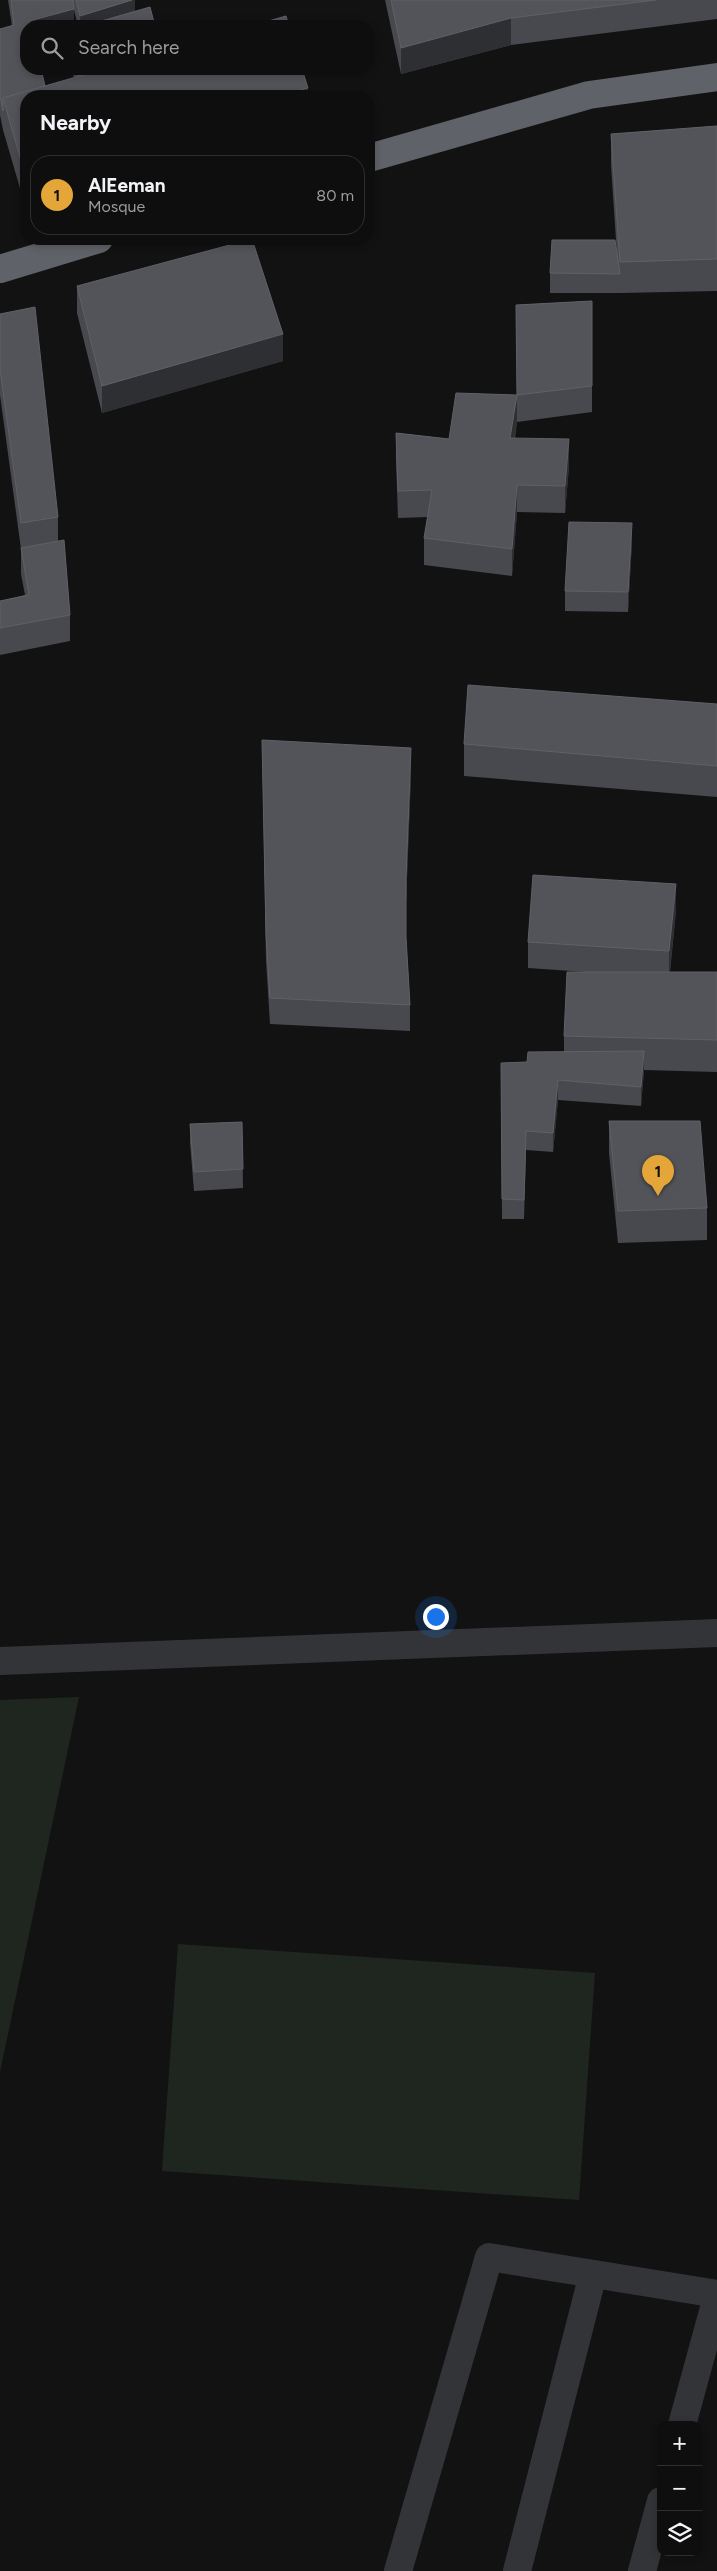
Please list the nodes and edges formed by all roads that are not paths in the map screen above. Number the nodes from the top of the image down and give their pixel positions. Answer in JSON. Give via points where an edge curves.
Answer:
{"nodes":[{"id":1,"x":717,"y":77,"type":"edge"},
{"id":2,"x":375,"y":156,"type":"edge"},
{"id":3,"x":76,"y":245,"type":"edge"},
{"id":4,"x":1,"y":265,"type":"edge"},
{"id":5,"x":717,"y":1633,"type":"edge"},
{"id":6,"x":0,"y":1660,"type":"edge"},
{"id":7,"x":593,"y":2274,"type":"junction"},
{"id":8,"x":717,"y":2295,"type":"edge"},
{"id":9,"x":683,"y":2421,"type":"edge"},
{"id":10,"x":658,"y":2511,"type":"edge"},
{"id":11,"x":398,"y":2571,"type":"edge"},
{"id":12,"x":517,"y":2571,"type":"edge"},
{"id":13,"x":642,"y":2571,"type":"edge"}],
"edges":[{"from":1,"to":2,"type":"highway","via":[[589,95]]},
{"from":3,"to":4,"type":"highway"},
{"from":5,"to":6,"type":"street"},
{"from":7,"to":8,"type":"street"},
{"from":7,"to":11,"type":"street","via":[[489,2257]]},
{"from":7,"to":12,"type":"street"},
{"from":8,"to":9,"type":"street"},
{"from":10,"to":13,"type":"street"}]}
